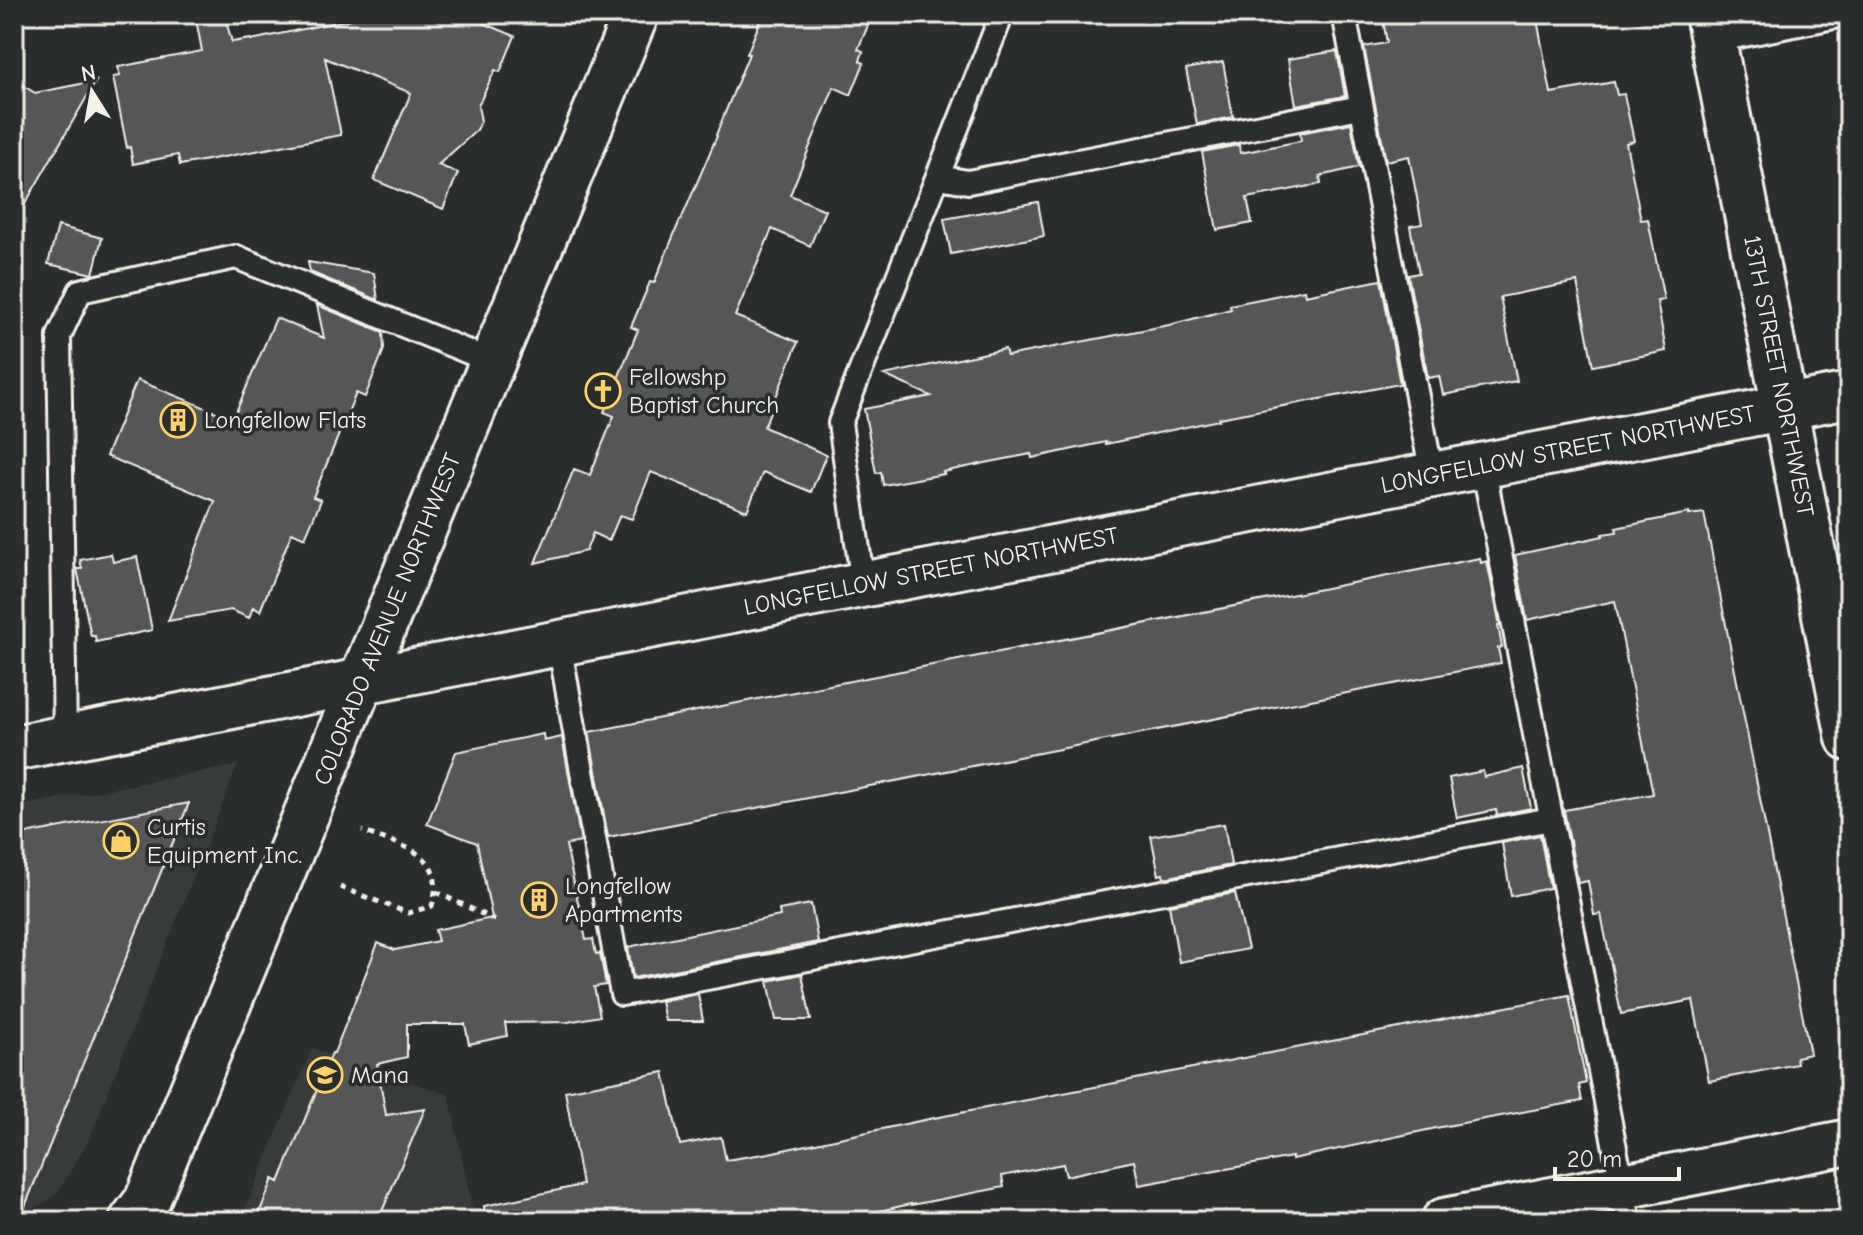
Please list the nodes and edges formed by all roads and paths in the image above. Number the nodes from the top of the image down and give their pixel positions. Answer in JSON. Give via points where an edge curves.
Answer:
{"nodes":[{"id":1,"x":636,"y":14,"type":"edge"},
{"id":2,"x":1002,"y":14,"type":"edge"},
{"id":3,"x":1344,"y":14,"type":"edge"},
{"id":4,"x":1849,"y":14,"type":"edge"},
{"id":5,"x":1711,"y":27,"type":"edge"},
{"id":6,"x":1361,"y":107,"type":"junction"},
{"id":7,"x":938,"y":177,"type":"junction"},
{"id":8,"x":493,"y":362,"type":"junction"},
{"id":9,"x":1849,"y":395,"type":"edge"},
{"id":10,"x":1785,"y":407,"type":"junction"},
{"id":11,"x":1483,"y":465,"type":"junction"},
{"id":12,"x":1432,"y":475,"type":"junction"},
{"id":13,"x":863,"y":584,"type":"junction"},
{"id":14,"x":559,"y":643,"type":"junction"},
{"id":15,"x":361,"y":681,"type":"junction"},
{"id":16,"x":65,"y":738,"type":"junction"},
{"id":17,"x":1849,"y":738,"type":"edge"},
{"id":18,"x":14,"y":748,"type":"edge"},
{"id":19,"x":1551,"y":819,"type":"junction"},
{"id":20,"x":362,"y":831,"type":"dead end"},
{"id":21,"x":340,"y":887,"type":"dead end"},
{"id":22,"x":436,"y":892,"type":"junction"},
{"id":23,"x":495,"y":920,"type":"dead end"},
{"id":24,"x":1849,"y":1142,"type":"edge"},
{"id":25,"x":1626,"y":1204,"type":"edge"},
{"id":26,"x":132,"y":1221,"type":"edge"},
{"id":27,"x":1444,"y":1221,"type":"edge"}],
"edges":[{"from":1,"to":8,"type":"street","name":"COLORADO AVENUE NORTHWEST"},
{"from":2,"to":7,"type":"lane"},
{"from":3,"to":6,"type":"lane"},
{"from":4,"to":5,"type":"lane"},
{"from":5,"to":10,"type":"street","name":"13TH STREET NORTHWEST"},
{"from":6,"to":7,"type":"lane","via":[[968,182]]},
{"from":6,"to":12,"type":"lane"},
{"from":7,"to":13,"type":"lane","via":[[840,423]]},
{"from":8,"to":15,"type":"street","name":"COLORADO AVENUE NORTHWEST"},
{"from":8,"to":16,"type":"lane","via":[[236,257],[80,291],[59,336]]},
{"from":9,"to":10,"type":"street","name":"LONGFELLOW STREET NORTHWEST"},
{"from":10,"to":11,"type":"street","name":"LONGFELLOW STREET NORTHWEST"},
{"from":10,"to":17,"type":"street","name":"13TH STREET NORTHWEST"},
{"from":11,"to":12,"type":"street","name":"LONGFELLOW STREET NORTHWEST"},
{"from":11,"to":19,"type":"lane"},
{"from":12,"to":13,"type":"street","name":"LONGFELLOW STREET NORTHWEST"},
{"from":13,"to":14,"type":"street","name":"LONGFELLOW STREET NORTHWEST"},
{"from":14,"to":15,"type":"street","name":"LONGFELLOW STREET NORTHWEST"},
{"from":14,"to":19,"type":"lane","via":[[622,994]]},
{"from":15,"to":16,"type":"street","name":"LONGFELLOW STREET NORTHWEST"},
{"from":15,"to":26,"type":"street","name":"COLORADO AVENUE NORTHWEST","via":[[147,1201]]},
{"from":16,"to":18,"type":"street","name":"LONGFELLOW STREET NORTHWEST"},
{"from":19,"to":25,"type":"lane"},
{"from":20,"to":22,"type":"path","via":[[421,854],[435,872]]},
{"from":21,"to":22,"type":"path","via":[[408,913],[432,906]]},
{"from":22,"to":23,"type":"path"},
{"from":24,"to":25,"type":"street"},
{"from":25,"to":27,"type":"street"}]}
